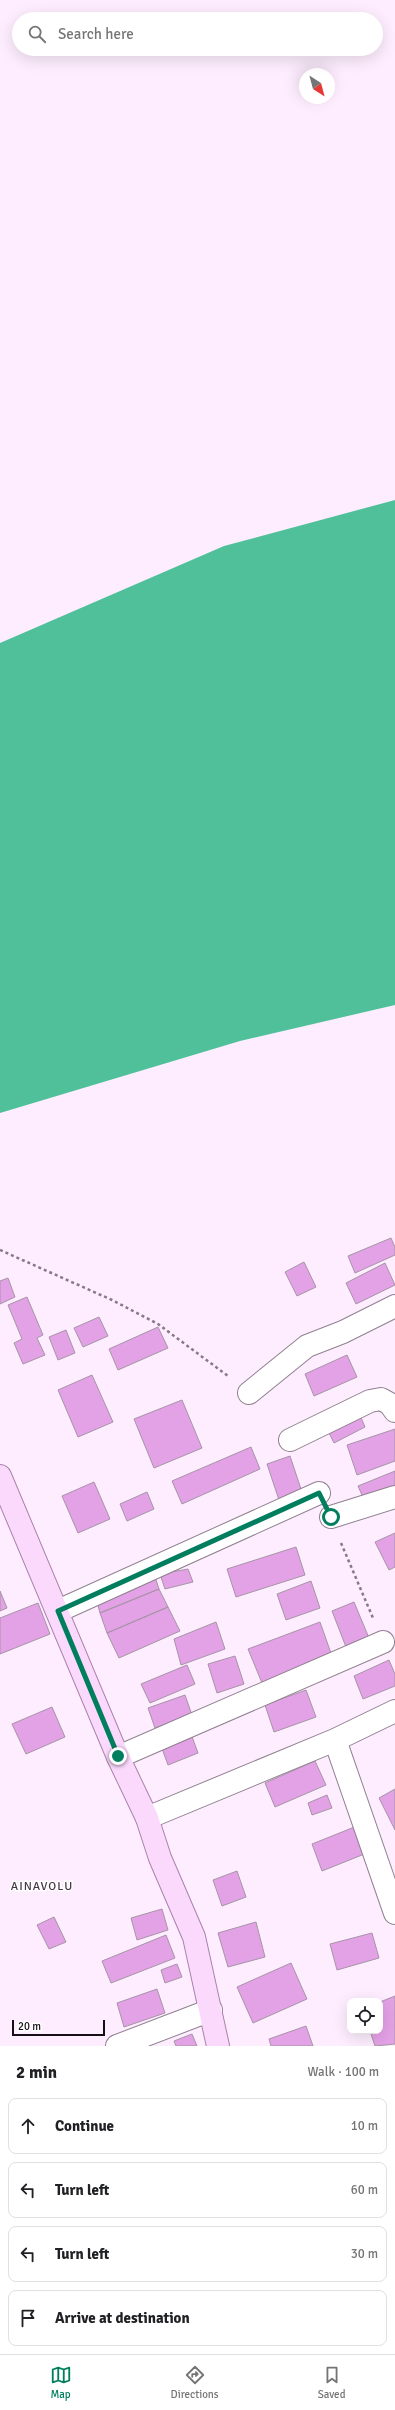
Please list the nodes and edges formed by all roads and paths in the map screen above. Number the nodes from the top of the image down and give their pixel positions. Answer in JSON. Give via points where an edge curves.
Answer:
{"nodes":[{"id":1,"x":0,"y":1250,"type":"edge"},
{"id":2,"x":395,"y":1306,"type":"edge"},
{"id":3,"x":249,"y":1393,"type":"joint"},
{"id":4,"x":395,"y":1411,"type":"edge"},
{"id":5,"x":290,"y":1440,"type":"dead end"},
{"id":6,"x":0,"y":1476,"type":"edge"},
{"id":7,"x":319,"y":1493,"type":"dead end"},
{"id":8,"x":395,"y":1497,"type":"edge"},
{"id":9,"x":331,"y":1517,"type":"joint"},
{"id":10,"x":58,"y":1611,"type":"junction"},
{"id":11,"x":383,"y":1642,"type":"joint"},
{"id":12,"x":395,"y":1711,"type":"edge"},
{"id":13,"x":335,"y":1740,"type":"junction"},
{"id":14,"x":118,"y":1756,"type":"junction"},
{"id":15,"x":147,"y":1818,"type":"junction"},
{"id":16,"x":395,"y":1913,"type":"edge"},
{"id":17,"x":211,"y":2010,"type":"junction"},
{"id":18,"x":117,"y":2046,"type":"edge"},
{"id":19,"x":218,"y":2046,"type":"edge"}],
"edges":[{"from":1,"to":3,"type":"path","via":[[112,1300],[158,1324],[187,1343]]},
{"from":2,"to":3,"type":"street","via":[[343,1332],[307,1346]]},
{"from":4,"to":5,"type":"street","via":[[382,1399],[370,1402]]},
{"from":6,"to":10,"type":"main road"},
{"from":7,"to":10,"type":"street"},
{"from":8,"to":9,"type":"street"},
{"from":9,"to":11,"type":"path"},
{"from":10,"to":14,"type":"main road"},
{"from":11,"to":14,"type":"street"},
{"from":12,"to":13,"type":"street"},
{"from":13,"to":15,"type":"street"},
{"from":13,"to":16,"type":"street"},
{"from":14,"to":15,"type":"main road"},
{"from":15,"to":17,"type":"main road","via":[[160,1858],[194,1937]]},
{"from":17,"to":18,"type":"street"},
{"from":17,"to":19,"type":"main road"}]}
